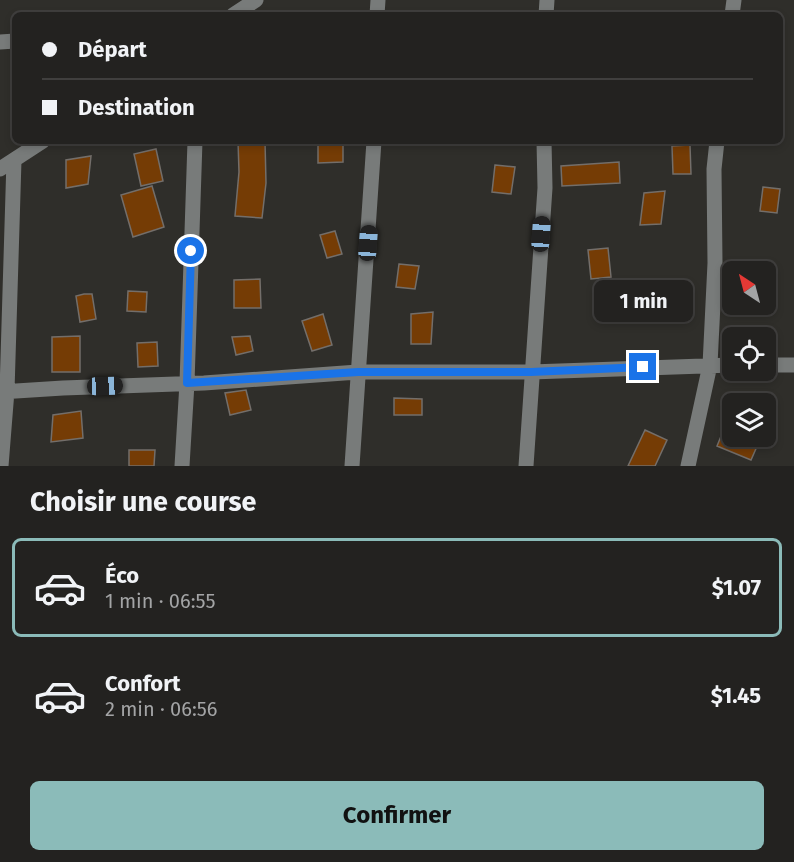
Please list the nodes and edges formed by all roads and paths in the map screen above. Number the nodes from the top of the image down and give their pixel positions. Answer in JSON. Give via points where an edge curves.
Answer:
{"nodes":[{"id":1,"x":256,"y":0,"type":"edge"},
{"id":2,"x":238,"y":12,"type":"edge"},
{"id":3,"x":38,"y":144,"type":"edge"},
{"id":4,"x":195,"y":144,"type":"edge"},
{"id":5,"x":374,"y":144,"type":"edge"},
{"id":6,"x":544,"y":144,"type":"edge"},
{"id":7,"x":717,"y":144,"type":"edge"},
{"id":8,"x":14,"y":160,"type":"junction"},
{"id":9,"x":0,"y":169,"type":"edge"},
{"id":10,"x":710,"y":365,"type":"junction"},
{"id":11,"x":722,"y":365,"type":"edge"},
{"id":12,"x":776,"y":365,"type":"edge"},
{"id":13,"x":794,"y":365,"type":"edge"},
{"id":14,"x":358,"y":372,"type":"junction"},
{"id":15,"x":531,"y":372,"type":"junction"},
{"id":16,"x":187,"y":383,"type":"junction"},
{"id":17,"x":3,"y":392,"type":"edge"},
{"id":18,"x":1,"y":466,"type":"edge"},
{"id":19,"x":182,"y":466,"type":"edge"},
{"id":20,"x":352,"y":466,"type":"edge"},
{"id":21,"x":526,"y":466,"type":"edge"},
{"id":22,"x":688,"y":466,"type":"edge"}],
"edges":[{"from":1,"to":2,"type":"street"},
{"from":3,"to":8,"type":"street"},
{"from":4,"to":16,"type":"street"},
{"from":5,"to":14,"type":"street"},
{"from":6,"to":15,"type":"street","via":[[545,188]]},
{"from":7,"to":10,"type":"street"},
{"from":8,"to":9,"type":"street"},
{"from":8,"to":17,"type":"street"},
{"from":10,"to":11,"type":"street"},
{"from":10,"to":15,"type":"street"},
{"from":10,"to":22,"type":"street"},
{"from":12,"to":13,"type":"street"},
{"from":14,"to":15,"type":"street"},
{"from":14,"to":16,"type":"street"},
{"from":14,"to":20,"type":"street"},
{"from":15,"to":21,"type":"street"},
{"from":16,"to":17,"type":"street"},
{"from":16,"to":19,"type":"street"},
{"from":17,"to":18,"type":"street"}]}
